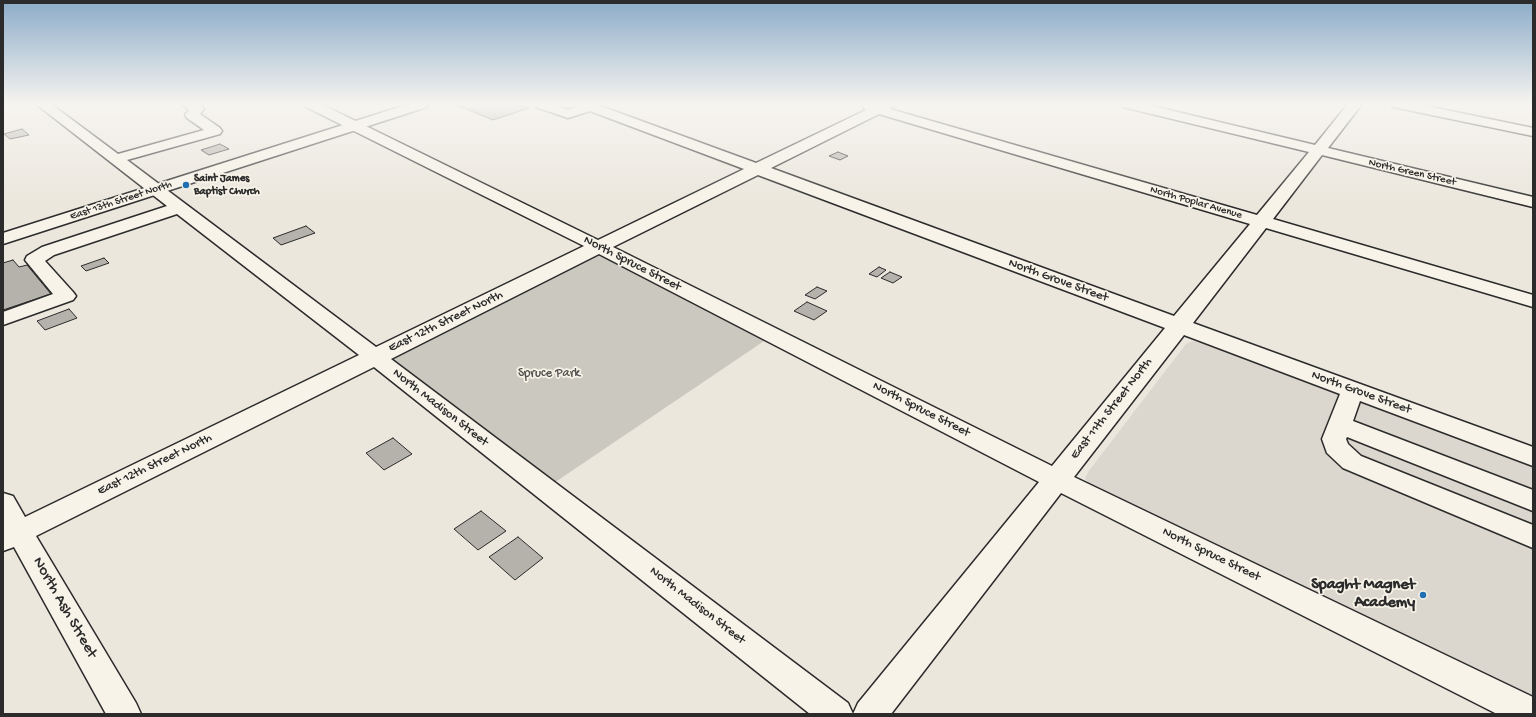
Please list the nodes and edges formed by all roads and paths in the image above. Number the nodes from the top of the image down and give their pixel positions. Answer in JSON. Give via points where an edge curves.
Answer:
{"nodes":[{"id":1,"x":87,"y":137,"type":"edge"},
{"id":2,"x":190,"y":137,"type":"edge"},
{"id":3,"x":315,"y":137,"type":"edge"},
{"id":4,"x":378,"y":137,"type":"edge"},
{"id":5,"x":673,"y":137,"type":"edge"},
{"id":6,"x":821,"y":137,"type":"edge"},
{"id":7,"x":984,"y":137,"type":"edge"},
{"id":8,"x":1265,"y":137,"type":"edge"},
{"id":9,"x":1327,"y":137,"type":"edge"},
{"id":10,"x":1317,"y":150,"type":"junction"},
{"id":11,"x":115,"y":159,"type":"junction"},
{"id":12,"x":757,"y":169,"type":"junction"},
{"id":13,"x":156,"y":190,"type":"junction"},
{"id":14,"x":1533,"y":202,"type":"edge"},
{"id":15,"x":178,"y":208,"type":"junction"},
{"id":16,"x":1260,"y":221,"type":"junction"},
{"id":17,"x":3,"y":239,"type":"edge"},
{"id":18,"x":599,"y":247,"type":"junction"},
{"id":19,"x":1533,"y":301,"type":"edge"},
{"id":20,"x":3,"y":319,"type":"edge"},
{"id":21,"x":1177,"y":325,"type":"junction"},
{"id":22,"x":374,"y":357,"type":"junction"},
{"id":23,"x":1353,"y":390,"type":"junction"},
{"id":24,"x":1339,"y":425,"type":"junction"},
{"id":25,"x":1533,"y":457,"type":"edge"},
{"id":26,"x":1056,"y":479,"type":"junction"},
{"id":27,"x":1533,"y":501,"type":"edge"},
{"id":28,"x":3,"y":503,"type":"edge"},
{"id":29,"x":11,"y":536,"type":"edge"},
{"id":30,"x":1533,"y":537,"type":"edge"},
{"id":31,"x":124,"y":714,"type":"edge"},
{"id":32,"x":836,"y":714,"type":"edge"},
{"id":33,"x":870,"y":714,"type":"edge"},
{"id":34,"x":1532,"y":714,"type":"edge"}],
"edges":[{"from":1,"to":11,"type":"street","name":"North Madison Street"},
{"from":2,"to":11,"type":"street"},
{"from":3,"to":13,"type":"street","name":"East 13th Street North"},
{"from":4,"to":18,"type":"street","name":"North Spruce Street"},
{"from":5,"to":12,"type":"street","name":"North Grove Street"},
{"from":6,"to":12,"type":"street","name":"East 12th Street North"},
{"from":7,"to":16,"type":"street","name":"North Poplar Avenue"},
{"from":8,"to":10,"type":"street","name":"North Green Street"},
{"from":9,"to":10,"type":"street","name":"East 11th Street North"},
{"from":10,"to":14,"type":"street","name":"North Green Street"},
{"from":10,"to":16,"type":"street","name":"East 11th Street North"},
{"from":11,"to":13,"type":"street","name":"North Madison Street"},
{"from":12,"to":18,"type":"street","name":"East 12th Street North"},
{"from":12,"to":21,"type":"street","name":"North Grove Street"},
{"from":13,"to":15,"type":"street","name":"North Madison Street"},
{"from":13,"to":17,"type":"street","name":"East 13th Street North"},
{"from":15,"to":20,"type":"street","via":[[48,251],[34,260],[66,296]]},
{"from":15,"to":22,"type":"street","name":"North Madison Street"},
{"from":16,"to":19,"type":"street","name":"North Poplar Avenue"},
{"from":16,"to":21,"type":"street","name":"East 11th Street North"},
{"from":18,"to":22,"type":"street","name":"East 12th Street North"},
{"from":18,"to":26,"type":"street","name":"North Spruce Street"},
{"from":21,"to":23,"type":"street","name":"North Grove Street"},
{"from":21,"to":26,"type":"street","name":"East 11th Street North"},
{"from":22,"to":29,"type":"street","name":"East 12th Street North"},
{"from":22,"to":32,"type":"street","name":"North Madison Street"},
{"from":23,"to":24,"type":"street"},
{"from":23,"to":25,"type":"street","name":"North Grove Street"},
{"from":24,"to":27,"type":"street"},
{"from":24,"to":30,"type":"street","via":[[1334,438],[1336,447],[1352,462]]},
{"from":26,"to":33,"type":"street","name":"East 11th Street North"},
{"from":26,"to":34,"type":"street","name":"North Spruce Street"},
{"from":28,"to":29,"type":"street","name":"North Ash Street"},
{"from":29,"to":31,"type":"street","name":"North Ash Street"}]}
